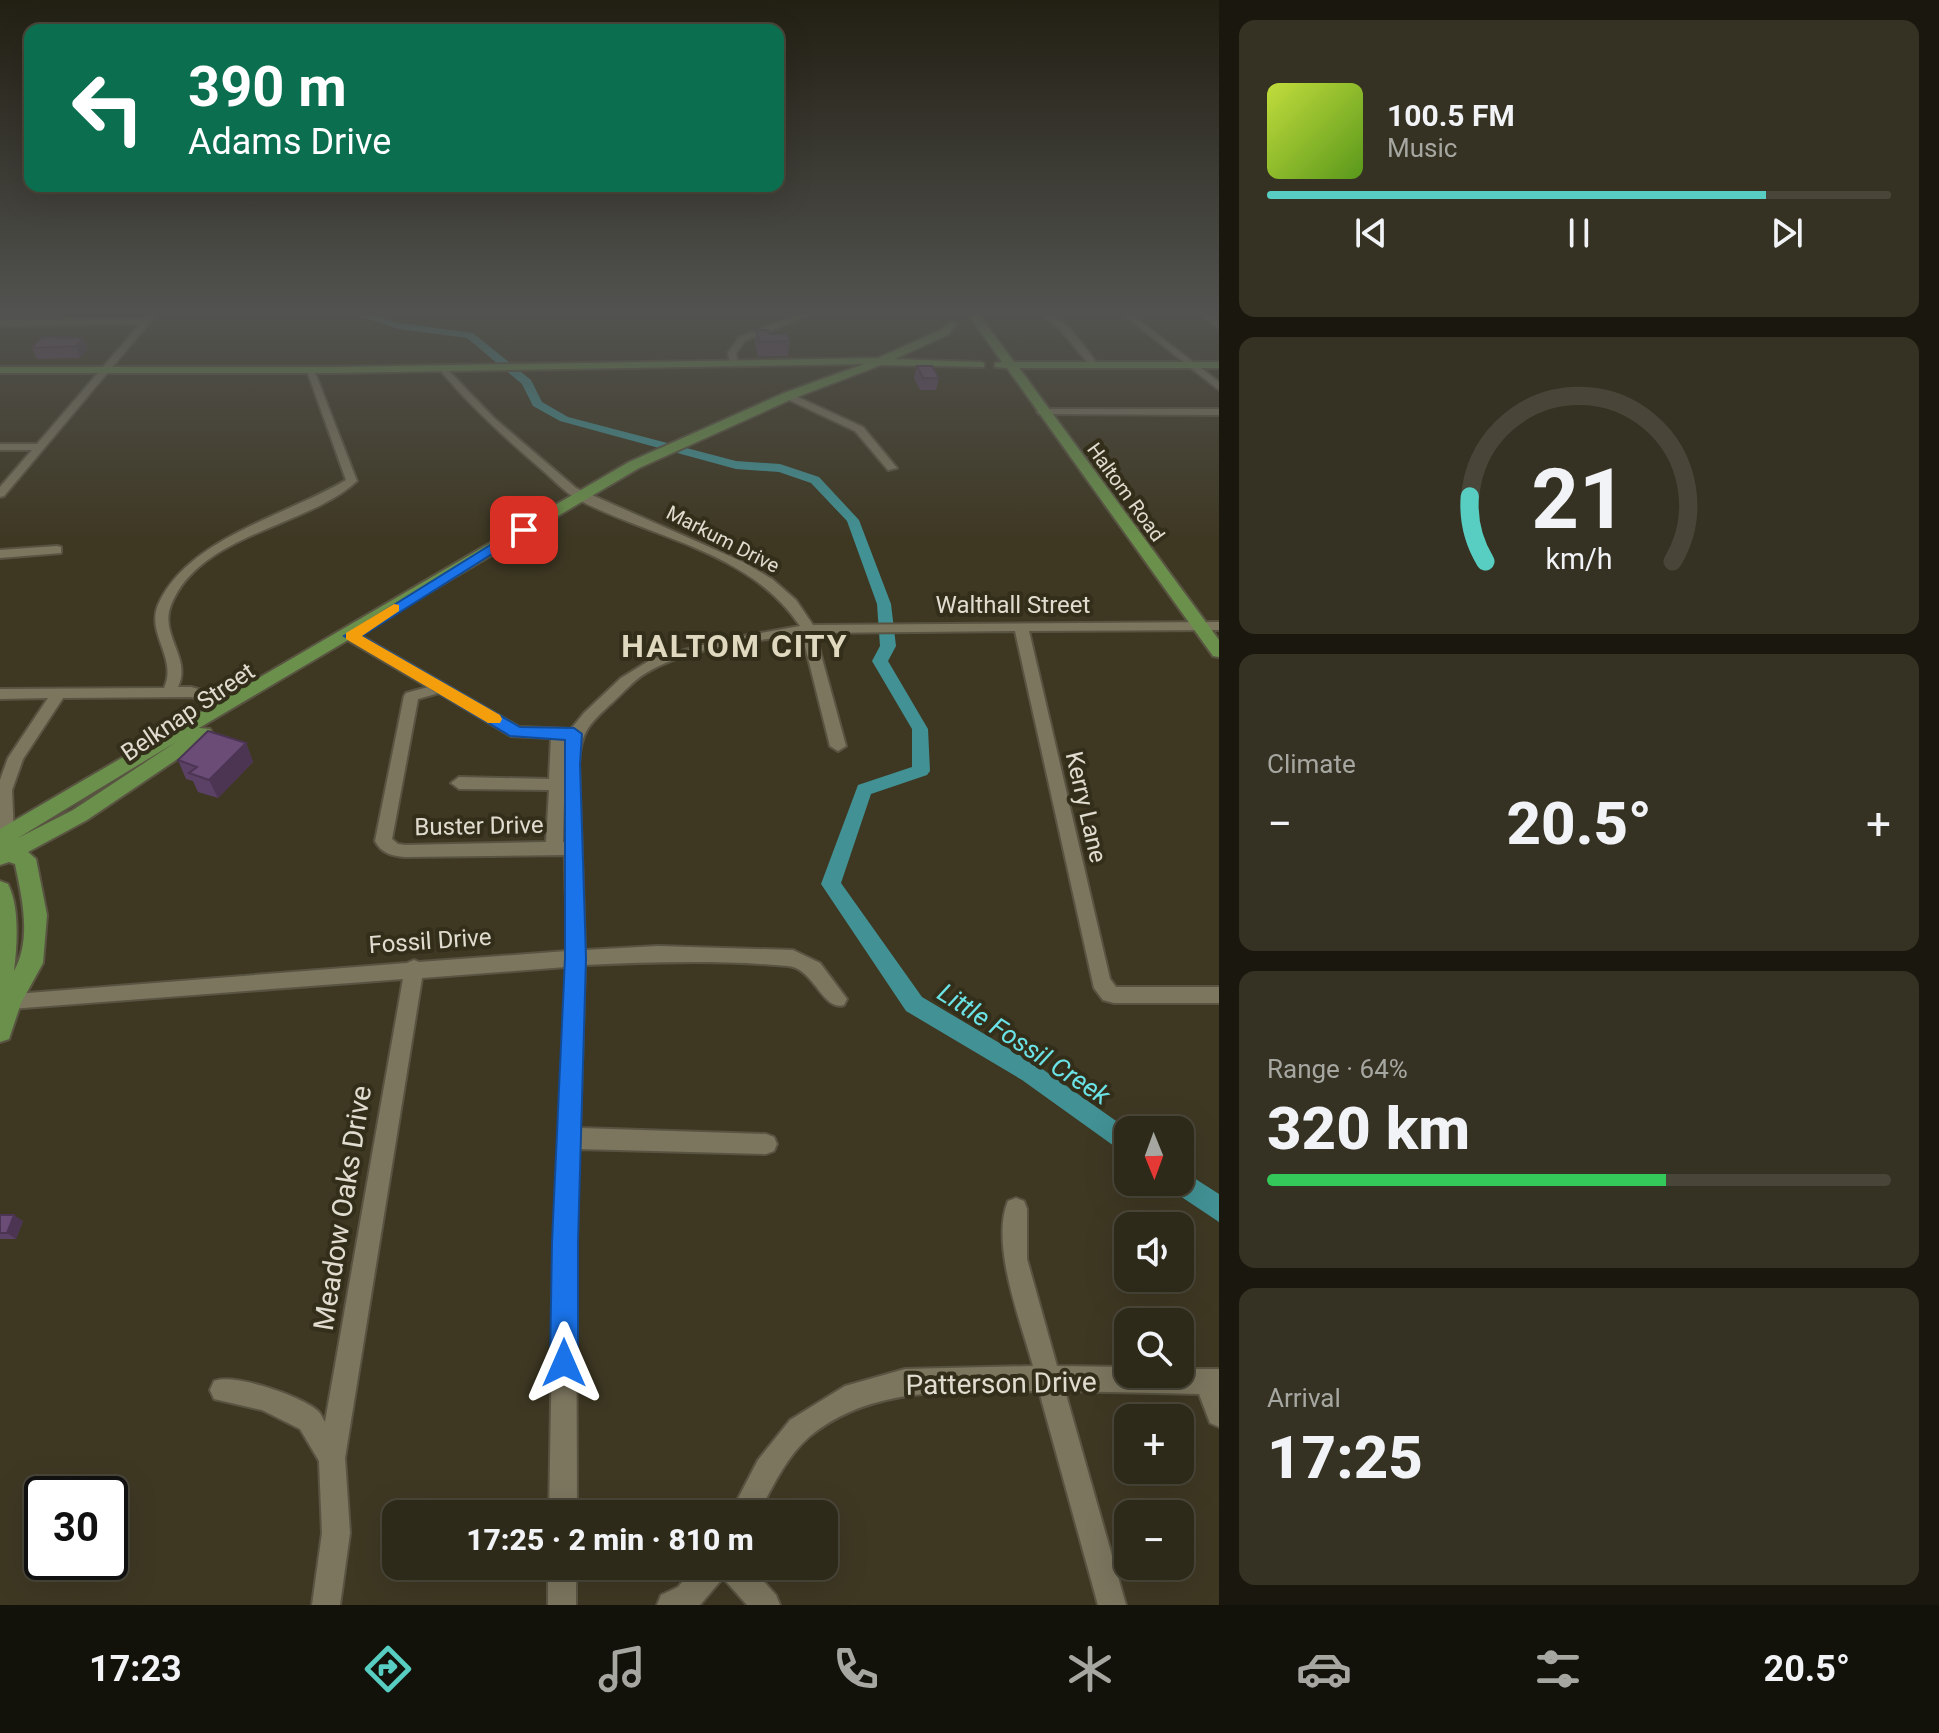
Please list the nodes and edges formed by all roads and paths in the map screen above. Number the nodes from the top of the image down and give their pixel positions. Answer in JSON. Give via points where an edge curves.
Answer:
{"nodes":[{"id":1,"x":90,"y":390,"type":"edge"},
{"id":2,"x":318,"y":390,"type":"edge"},
{"id":3,"x":462,"y":390,"type":"edge"},
{"id":4,"x":803,"y":390,"type":"edge"},
{"id":5,"x":1026,"y":390,"type":"edge"},
{"id":6,"x":788,"y":396,"type":"junction"},
{"id":7,"x":1042,"y":412,"type":"junction"},
{"id":8,"x":1219,"y":412,"type":"edge"},
{"id":9,"x":0,"y":447,"type":"edge"},
{"id":10,"x":41,"y":447,"type":"junction"},
{"id":11,"x":892,"y":468,"type":"dead end"},
{"id":12,"x":0,"y":494,"type":"edge"},
{"id":13,"x":580,"y":496,"type":"junction"},
{"id":14,"x":57,"y":550,"type":"dead end"},
{"id":15,"x":0,"y":554,"type":"edge"},
{"id":16,"x":400,"y":604,"type":"junction"},
{"id":17,"x":1200,"y":626,"type":"junction"},
{"id":18,"x":1219,"y":626,"type":"edge"},
{"id":19,"x":1021,"y":627,"type":"junction"},
{"id":20,"x":807,"y":629,"type":"junction"},
{"id":21,"x":351,"y":636,"type":"junction"},
{"id":22,"x":1219,"y":652,"type":"edge"},
{"id":23,"x":442,"y":688,"type":"junction"},
{"id":24,"x":169,"y":692,"type":"junction"},
{"id":25,"x":0,"y":694,"type":"edge"},
{"id":26,"x":58,"y":694,"type":"junction"},
{"id":27,"x":229,"y":702,"type":"junction"},
{"id":28,"x":207,"y":715,"type":"junction"},
{"id":29,"x":564,"y":736,"type":"junction"},
{"id":30,"x":838,"y":746,"type":"dead end"},
{"id":31,"x":459,"y":783,"type":"dead end"},
{"id":32,"x":557,"y":785,"type":"junction"},
{"id":33,"x":563,"y":848,"type":"junction"},
{"id":34,"x":3,"y":850,"type":"edge"},
{"id":35,"x":1,"y":902,"type":"edge"},
{"id":36,"x":576,"y":958,"type":"junction"},
{"id":37,"x":414,"y":968,"type":"junction"},
{"id":38,"x":3,"y":994,"type":"edge"},
{"id":39,"x":1219,"y":995,"type":"edge"},
{"id":40,"x":837,"y":999,"type":"dead end"},
{"id":41,"x":0,"y":1031,"type":"edge"},
{"id":42,"x":569,"y":1138,"type":"junction"},
{"id":43,"x":766,"y":1144,"type":"dead end"},
{"id":44,"x":1016,"y":1209,"type":"dead end"},
{"id":45,"x":1046,"y":1378,"type":"junction"},
{"id":46,"x":1213,"y":1383,"type":"edge"},
{"id":47,"x":223,"y":1390,"type":"dead end"},
{"id":48,"x":1219,"y":1414,"type":"edge"},
{"id":49,"x":332,"y":1458,"type":"junction"},
{"id":50,"x":563,"y":1500,"type":"edge"},
{"id":51,"x":751,"y":1500,"type":"edge"},
{"id":52,"x":562,"y":1580,"type":"edge"},
{"id":53,"x":702,"y":1580,"type":"edge"},
{"id":54,"x":744,"y":1580,"type":"edge"},
{"id":55,"x":326,"y":1605,"type":"edge"},
{"id":56,"x":562,"y":1605,"type":"edge"},
{"id":57,"x":671,"y":1605,"type":"edge"},
{"id":58,"x":766,"y":1605,"type":"edge"},
{"id":59,"x":1112,"y":1605,"type":"edge"}],
"edges":[{"from":1,"to":10,"type":"street"},
{"from":2,"to":24,"type":"street","via":[[352,481],[219,550],[180,580],[164,606],[161,626],[176,674]]},
{"from":3,"to":13,"type":"street","name":"Markum Drive","via":[[486,417]]},
{"from":4,"to":6,"type":"main road","name":"Belknap Street"},
{"from":5,"to":7,"type":"main road","name":"Haltom Road"},
{"from":6,"to":11,"type":"street","via":[[859,429]]},
{"from":6,"to":13,"type":"main road","name":"Belknap Street","via":[[657,454]]},
{"from":7,"to":8,"type":"street"},
{"from":7,"to":17,"type":"main road","name":"Haltom Road"},
{"from":9,"to":10,"type":"street"},
{"from":10,"to":12,"type":"street"},
{"from":13,"to":16,"type":"main road","name":"Belknap Street"},
{"from":13,"to":20,"type":"street","name":"Markum Drive","via":[[768,580],[799,610]]},
{"from":14,"to":15,"type":"street"},
{"from":16,"to":21,"type":"main road","name":"Belknap Street"},
{"from":16,"to":27,"type":"main road","name":"Belknap Street"},
{"from":17,"to":18,"type":"street","name":"Walthall Street"},
{"from":17,"to":19,"type":"street","name":"Walthall Street"},
{"from":17,"to":22,"type":"main road","name":"Haltom Road"},
{"from":19,"to":20,"type":"street","name":"Walthall Street"},
{"from":19,"to":39,"type":"street","name":"Kerry Lane","via":[[1101,982],[1110,994]]},
{"from":20,"to":29,"type":"street","name":"Walthall Street","via":[[651,665]]},
{"from":20,"to":30,"type":"street","name":"Markum Drive"},
{"from":21,"to":23,"type":"street"},
{"from":21,"to":34,"type":"main road","name":"Belknap Street","via":[[80,815]]},
{"from":23,"to":29,"type":"street","via":[[516,732]]},
{"from":23,"to":33,"type":"street","name":"Buster Drive","via":[[411,696],[383,841],[405,851]]},
{"from":24,"to":26,"type":"street"},
{"from":24,"to":27,"type":"street"},
{"from":24,"to":28,"type":"street","via":[[197,701]]},
{"from":25,"to":26,"type":"street"},
{"from":26,"to":34,"type":"street","via":[[16,758],[4,790]]},
{"from":27,"to":28,"type":"main road","name":"Belknap Street"},
{"from":28,"to":34,"type":"main road","name":"Belknap Street"},
{"from":29,"to":32,"type":"street"},
{"from":29,"to":33,"type":"street","via":[[571,764]]},
{"from":31,"to":32,"type":"street"},
{"from":32,"to":33,"type":"street"},
{"from":33,"to":36,"type":"street"},
{"from":34,"to":38,"type":"main road","via":[[25,859],[36,915],[31,963]]},
{"from":35,"to":38,"type":"main road"},
{"from":36,"to":37,"type":"street","name":"Fossil Drive"},
{"from":36,"to":40,"type":"street","name":"Fossil Drive","via":[[793,958],[819,972]]},
{"from":36,"to":42,"type":"street"},
{"from":37,"to":38,"type":"street","name":"Fossil Drive"},
{"from":37,"to":49,"type":"street","name":"Meadow Oaks Drive"},
{"from":38,"to":41,"type":"main road"},
{"from":42,"to":43,"type":"street"},
{"from":42,"to":50,"type":"street"},
{"from":44,"to":45,"type":"street","via":[[1015,1259]]},
{"from":45,"to":46,"type":"street","name":"Patterson Drive"},
{"from":45,"to":51,"type":"street","name":"Patterson Drive","via":[[905,1382],[854,1395],[799,1429],[767,1469]]},
{"from":45,"to":59,"type":"street"},
{"from":46,"to":48,"type":"street"},
{"from":47,"to":49,"type":"street","name":"Meadow Oaks Drive","via":[[265,1398],[309,1420]]},
{"from":49,"to":55,"type":"street","name":"Meadow Oaks Drive","via":[[336,1533]]},
{"from":52,"to":56,"type":"street"},
{"from":53,"to":57,"type":"street","via":[[688,1597]]},
{"from":54,"to":58,"type":"street"}]}
